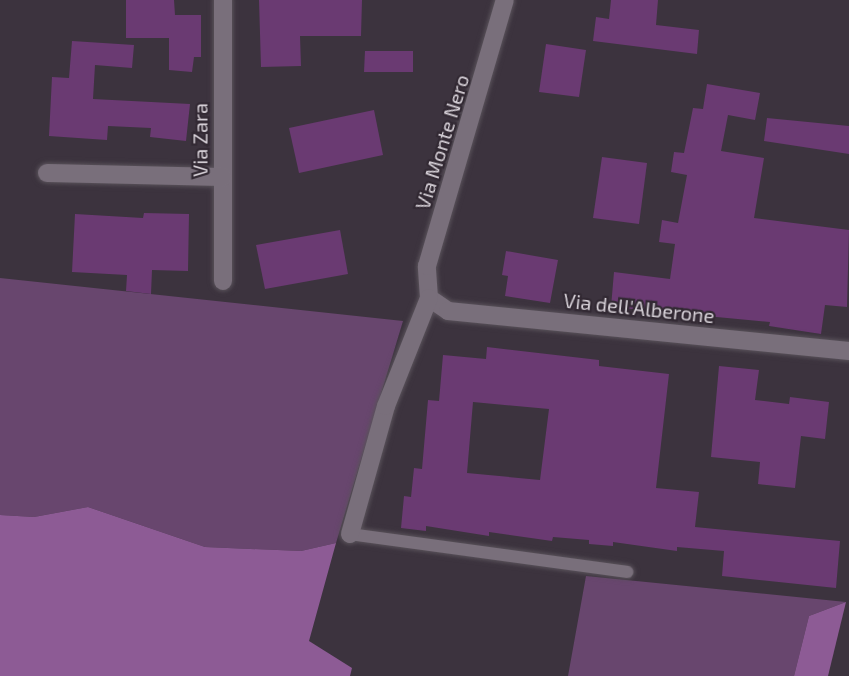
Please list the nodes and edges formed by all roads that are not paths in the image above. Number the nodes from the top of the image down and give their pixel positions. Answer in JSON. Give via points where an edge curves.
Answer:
{"nodes":[{"id":1,"x":223,"y":0,"type":"edge"},
{"id":2,"x":505,"y":0,"type":"edge"},
{"id":3,"x":47,"y":173,"type":"dead end"},
{"id":4,"x":223,"y":177,"type":"junction"},
{"id":5,"x":223,"y":280,"type":"dead end"},
{"id":6,"x":429,"y":298,"type":"junction"},
{"id":7,"x":849,"y":351,"type":"edge"},
{"id":8,"x":350,"y":534,"type":"joint"},
{"id":9,"x":627,"y":572,"type":"dead end"}],
"edges":[{"from":1,"to":4,"type":"street","name":"Via Zara"},
{"from":2,"to":6,"type":"street","name":"Via Monte Nero","via":[[427,266]]},
{"from":3,"to":4,"type":"street"},
{"from":4,"to":5,"type":"street","name":"Via Zara"},
{"from":6,"to":7,"type":"street","name":"Via dell'Alberone","via":[[448,312]]},
{"from":6,"to":8,"type":"street","via":[[386,406]]},
{"from":8,"to":9,"type":"lane"}]}
